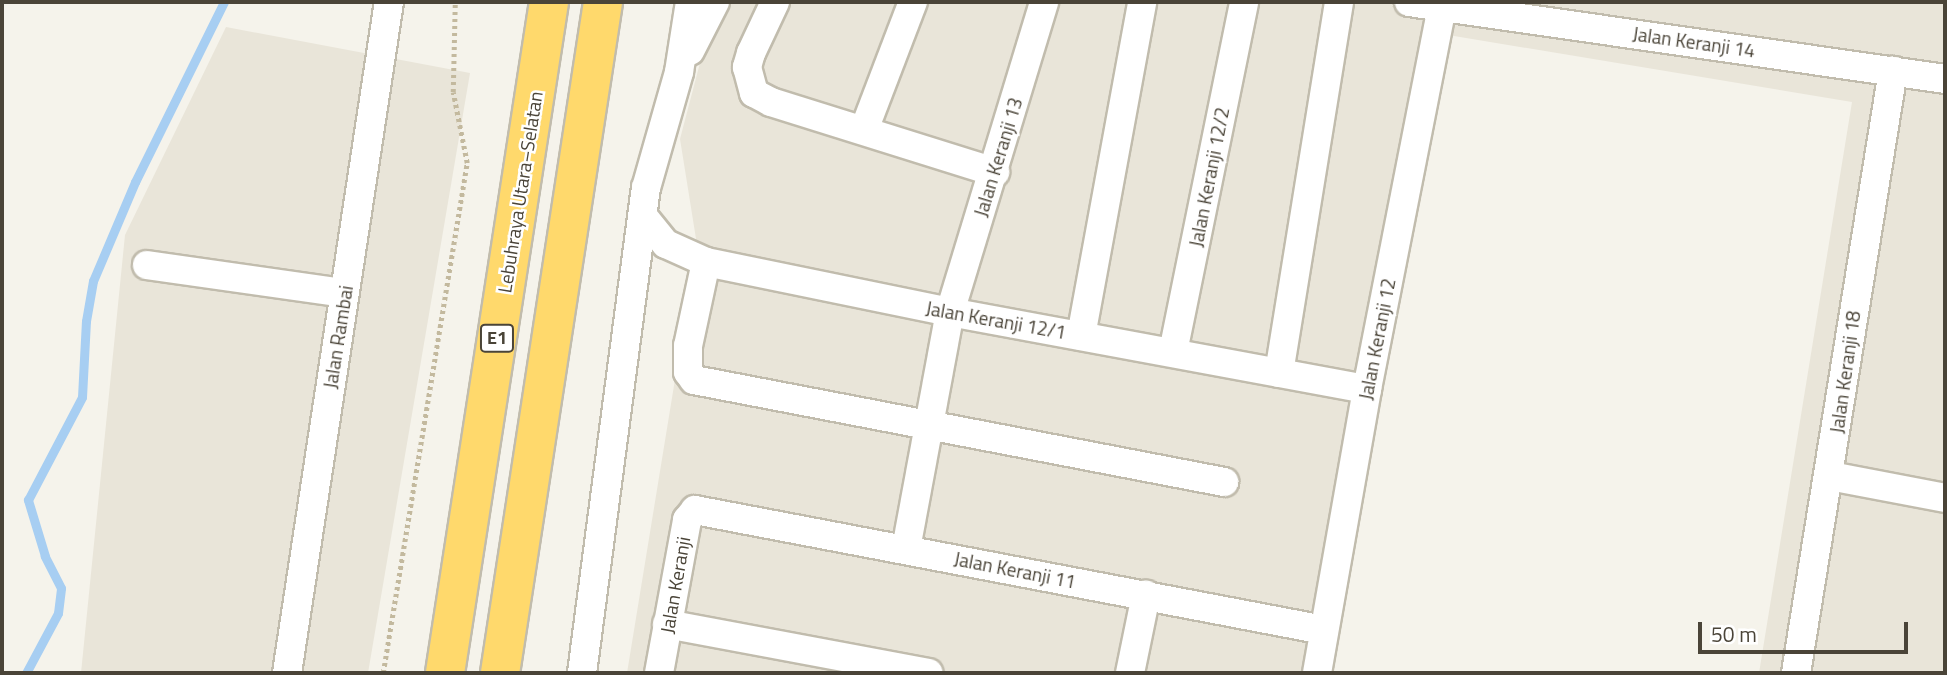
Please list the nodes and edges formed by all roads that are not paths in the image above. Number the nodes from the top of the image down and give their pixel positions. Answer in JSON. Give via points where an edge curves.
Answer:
{"nodes":[{"id":1,"x":389,"y":2,"type":"edge"},
{"id":2,"x":549,"y":2,"type":"edge"},
{"id":3,"x":603,"y":2,"type":"edge"},
{"id":4,"x":690,"y":2,"type":"edge"},
{"id":5,"x":715,"y":2,"type":"edge"},
{"id":6,"x":775,"y":2,"type":"edge"},
{"id":7,"x":914,"y":2,"type":"edge"},
{"id":8,"x":1044,"y":2,"type":"edge"},
{"id":9,"x":1142,"y":2,"type":"edge"},
{"id":10,"x":1244,"y":2,"type":"edge"},
{"id":11,"x":1339,"y":2,"type":"edge"},
{"id":12,"x":1409,"y":2,"type":"edge"},
{"id":13,"x":1442,"y":5,"type":"junction"},
{"id":14,"x":1569,"y":12,"type":"edge"},
{"id":15,"x":1893,"y":71,"type":"junction"},
{"id":16,"x":678,"y":72,"type":"junction"},
{"id":17,"x":1945,"y":79,"type":"edge"},
{"id":18,"x":864,"y":130,"type":"junction"},
{"id":19,"x":995,"y":172,"type":"junction"},
{"id":20,"x":643,"y":215,"type":"junction"},
{"id":21,"x":706,"y":262,"type":"junction"},
{"id":22,"x":147,"y":265,"type":"dead end"},
{"id":23,"x":344,"y":293,"type":"junction"},
{"id":24,"x":950,"y":312,"type":"junction"},
{"id":25,"x":1081,"y":336,"type":"junction"},
{"id":26,"x":1173,"y":352,"type":"junction"},
{"id":27,"x":1279,"y":373,"type":"junction"},
{"id":28,"x":1367,"y":389,"type":"junction"},
{"id":29,"x":929,"y":426,"type":"junction"},
{"id":30,"x":1830,"y":477,"type":"junction"},
{"id":31,"x":1224,"y":482,"type":"dead end"},
{"id":32,"x":1945,"y":498,"type":"edge"},
{"id":33,"x":705,"y":511,"type":"joint"},
{"id":34,"x":906,"y":548,"type":"junction"},
{"id":35,"x":1146,"y":595,"type":"junction"},
{"id":36,"x":667,"y":624,"type":"junction"},
{"id":37,"x":1324,"y":630,"type":"junction"},
{"id":38,"x":286,"y":673,"type":"edge"},
{"id":39,"x":445,"y":673,"type":"edge"},
{"id":40,"x":500,"y":673,"type":"edge"},
{"id":41,"x":582,"y":673,"type":"edge"},
{"id":42,"x":659,"y":673,"type":"edge"},
{"id":43,"x":928,"y":673,"type":"edge"},
{"id":44,"x":1130,"y":673,"type":"edge"},
{"id":45,"x":1317,"y":673,"type":"edge"},
{"id":46,"x":1796,"y":673,"type":"edge"}],
"edges":[{"from":1,"to":23,"type":"street","name":"Jalan Rambai"},
{"from":2,"to":39,"type":"highway","name":"Lebuhraya Utara–Selatan","number":"E1"},
{"from":3,"to":40,"type":"highway"},
{"from":4,"to":16,"type":"street"},
{"from":5,"to":16,"type":"street"},
{"from":6,"to":18,"type":"street","via":[[747,67],[754,93]]},
{"from":7,"to":18,"type":"street"},
{"from":8,"to":19,"type":"street","name":"Jalan Keranji 13"},
{"from":9,"to":25,"type":"street"},
{"from":10,"to":26,"type":"street","name":"Jalan Keranji 12/2"},
{"from":11,"to":27,"type":"street"},
{"from":12,"to":13,"type":"street","name":"Jalan Keranji 14"},
{"from":13,"to":14,"type":"street","name":"Jalan Keranji 14"},
{"from":13,"to":28,"type":"street","name":"Jalan Keranji 12"},
{"from":14,"to":15,"type":"street","name":"Jalan Keranji 14"},
{"from":15,"to":17,"type":"street","name":"Jalan Keranji 14"},
{"from":15,"to":30,"type":"street","name":"Jalan Keranji 18"},
{"from":16,"to":20,"type":"street","via":[[656,144]]},
{"from":18,"to":19,"type":"street"},
{"from":19,"to":24,"type":"street","name":"Jalan Keranji 13"},
{"from":20,"to":21,"type":"street","name":"Jalan Keranji 12/1","via":[[666,244]]},
{"from":20,"to":41,"type":"street"},
{"from":21,"to":24,"type":"street","name":"Jalan Keranji 12/1"},
{"from":21,"to":29,"type":"street","via":[[688,346],[688,372],[694,380]]},
{"from":22,"to":23,"type":"street"},
{"from":23,"to":38,"type":"street","name":"Jalan Rambai"},
{"from":24,"to":25,"type":"street","name":"Jalan Keranji 12/1"},
{"from":24,"to":29,"type":"street","name":"Jalan Keranji 13"},
{"from":25,"to":26,"type":"street","name":"Jalan Keranji 12/1"},
{"from":26,"to":27,"type":"street","name":"Jalan Keranji 12/1"},
{"from":27,"to":28,"type":"street","name":"Jalan Keranji 12/1"},
{"from":28,"to":37,"type":"street","name":"Jalan Keranji 12"},
{"from":29,"to":31,"type":"street"},
{"from":29,"to":34,"type":"street","name":"Jalan Keranji 13"},
{"from":30,"to":32,"type":"street"},
{"from":30,"to":46,"type":"street","name":"Jalan Keranji 18"},
{"from":33,"to":34,"type":"street","name":"Jalan Keranji 11"},
{"from":33,"to":36,"type":"street","name":"Jalan Keranji","via":[[695,510],[687,520]]},
{"from":34,"to":35,"type":"street","name":"Jalan Keranji 11"},
{"from":35,"to":37,"type":"street","name":"Jalan Keranji 11"},
{"from":35,"to":44,"type":"street"},
{"from":36,"to":42,"type":"street","name":"Jalan Keranji"},
{"from":36,"to":43,"type":"street"},
{"from":37,"to":45,"type":"street","name":"Jalan Keranji 12"}]}
